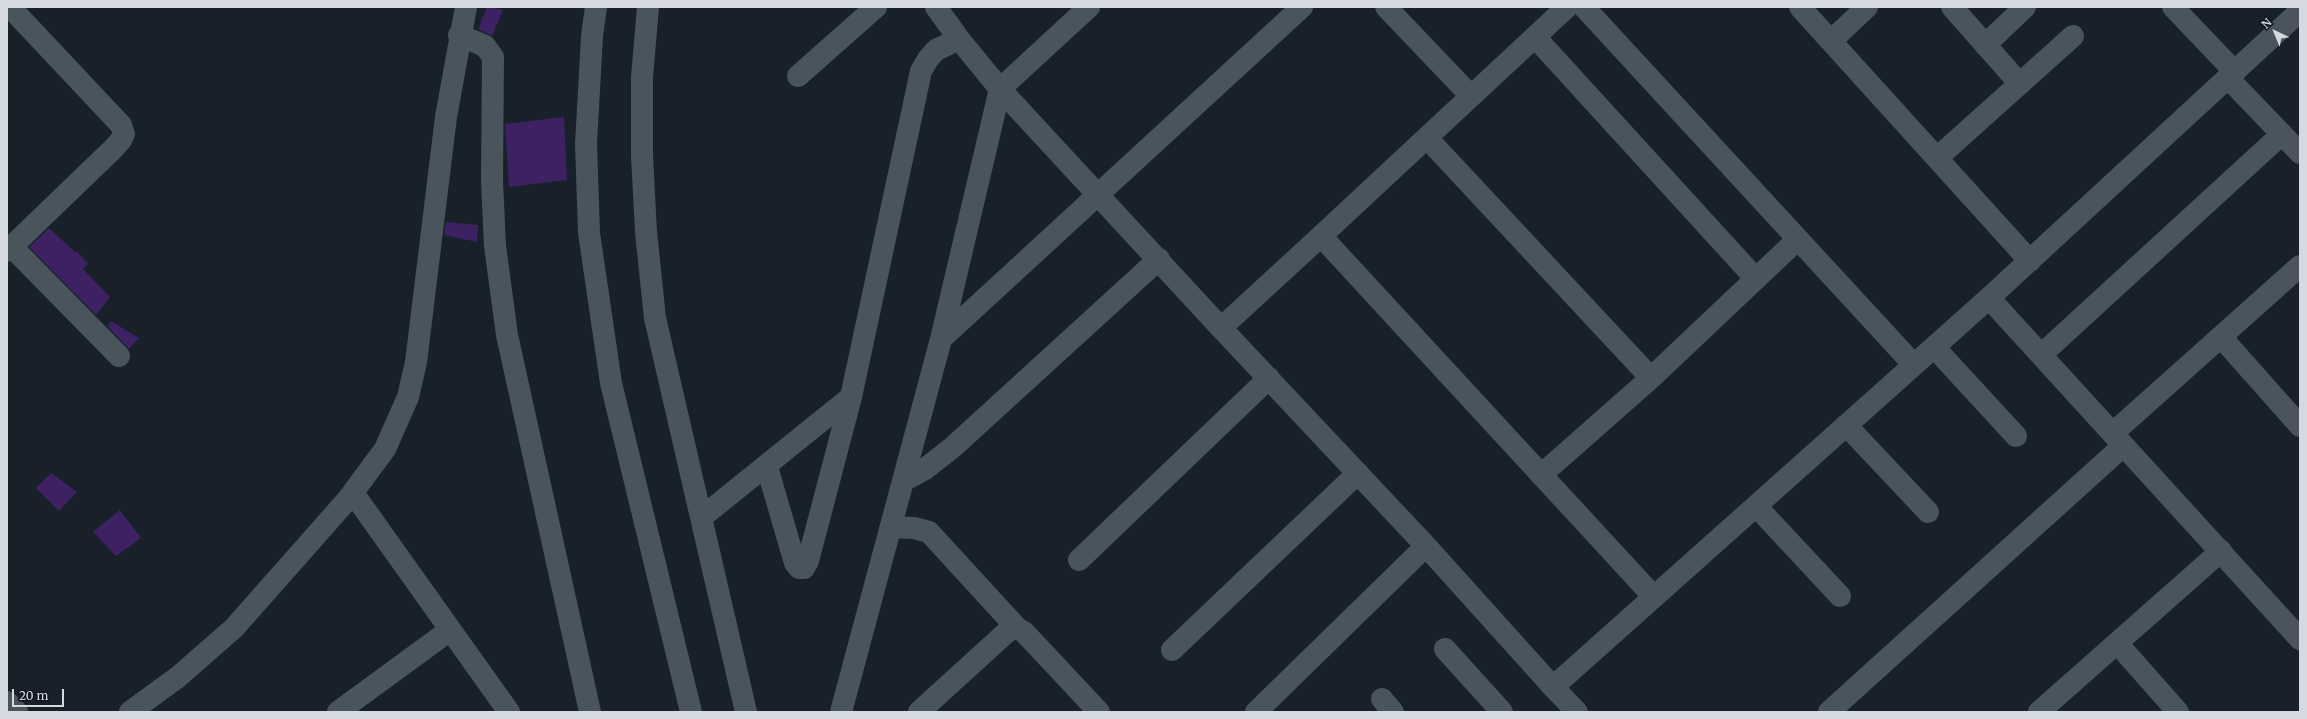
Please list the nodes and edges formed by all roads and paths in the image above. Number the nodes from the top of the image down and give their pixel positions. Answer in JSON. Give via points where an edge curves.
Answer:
{"nodes":[{"id":1,"x":10,"y":7,"type":"edge"},
{"id":2,"x":466,"y":7,"type":"edge"},
{"id":3,"x":596,"y":7,"type":"edge"},
{"id":4,"x":648,"y":7,"type":"edge"},
{"id":5,"x":876,"y":7,"type":"edge"},
{"id":6,"x":1089,"y":7,"type":"edge"},
{"id":7,"x":1302,"y":7,"type":"edge"},
{"id":8,"x":1386,"y":7,"type":"edge"},
{"id":9,"x":1568,"y":7,"type":"edge"},
{"id":10,"x":1584,"y":7,"type":"edge"},
{"id":11,"x":1800,"y":7,"type":"edge"},
{"id":12,"x":1867,"y":7,"type":"edge"},
{"id":13,"x":1952,"y":7,"type":"edge"},
{"id":14,"x":2025,"y":7,"type":"edge"},
{"id":15,"x":2173,"y":7,"type":"edge"},
{"id":16,"x":938,"y":8,"type":"edge"},
{"id":17,"x":2300,"y":11,"type":"edge"},
{"id":18,"x":460,"y":35,"type":"junction"},
{"id":19,"x":2074,"y":36,"type":"dead end"},
{"id":20,"x":1535,"y":37,"type":"junction"},
{"id":21,"x":959,"y":39,"type":"junction"},
{"id":22,"x":1831,"y":41,"type":"junction"},
{"id":23,"x":1985,"y":45,"type":"junction"},
{"id":24,"x":2232,"y":75,"type":"junction"},
{"id":25,"x":798,"y":76,"type":"dead end"},
{"id":26,"x":2020,"y":84,"type":"junction"},
{"id":27,"x":1000,"y":89,"type":"junction"},
{"id":28,"x":1471,"y":96,"type":"junction"},
{"id":29,"x":2282,"y":134,"type":"junction"},
{"id":30,"x":1427,"y":138,"type":"junction"},
{"id":31,"x":2300,"y":153,"type":"edge"},
{"id":32,"x":1937,"y":158,"type":"junction"},
{"id":33,"x":1098,"y":194,"type":"junction"},
{"id":34,"x":1321,"y":236,"type":"junction"},
{"id":35,"x":1798,"y":239,"type":"junction"},
{"id":36,"x":9,"y":249,"type":"edge"},
{"id":37,"x":1159,"y":259,"type":"junction"},
{"id":38,"x":2030,"y":261,"type":"junction"},
{"id":39,"x":2300,"y":266,"type":"edge"},
{"id":40,"x":1756,"y":280,"type":"junction"},
{"id":41,"x":1989,"y":298,"type":"junction"},
{"id":42,"x":1221,"y":328,"type":"junction"},
{"id":43,"x":2221,"y":337,"type":"junction"},
{"id":44,"x":941,"y":339,"type":"junction"},
{"id":45,"x":1934,"y":347,"type":"junction"},
{"id":46,"x":2040,"y":355,"type":"junction"},
{"id":47,"x":119,"y":356,"type":"dead end"},
{"id":48,"x":1914,"y":365,"type":"junction"},
{"id":49,"x":1269,"y":378,"type":"junction"},
{"id":50,"x":1651,"y":378,"type":"junction"},
{"id":51,"x":851,"y":397,"type":"junction"},
{"id":52,"x":1846,"y":425,"type":"junction"},
{"id":53,"x":2300,"y":426,"type":"edge"},
{"id":54,"x":2016,"y":436,"type":"dead end"},
{"id":55,"x":2118,"y":439,"type":"junction"},
{"id":56,"x":767,"y":466,"type":"junction"},
{"id":57,"x":1358,"y":473,"type":"junction"},
{"id":58,"x":1541,"y":475,"type":"junction"},
{"id":59,"x":903,"y":482,"type":"junction"},
{"id":60,"x":353,"y":493,"type":"junction"},
{"id":61,"x":1756,"y":506,"type":"junction"},
{"id":62,"x":1928,"y":512,"type":"dead end"},
{"id":63,"x":702,"y":518,"type":"junction"},
{"id":64,"x":891,"y":527,"type":"junction"},
{"id":65,"x":1426,"y":546,"type":"junction"},
{"id":66,"x":2221,"y":551,"type":"junction"},
{"id":67,"x":1079,"y":560,"type":"dead end"},
{"id":68,"x":1840,"y":596,"type":"dead end"},
{"id":69,"x":1654,"y":597,"type":"junction"},
{"id":70,"x":1016,"y":628,"type":"junction"},
{"id":71,"x":450,"y":630,"type":"junction"},
{"id":72,"x":2300,"y":639,"type":"edge"},
{"id":73,"x":2117,"y":643,"type":"junction"},
{"id":74,"x":1445,"y":649,"type":"dead end"},
{"id":75,"x":1172,"y":650,"type":"dead end"},
{"id":76,"x":1553,"y":687,"type":"junction"},
{"id":77,"x":7,"y":702,"type":"edge"},
{"id":78,"x":138,"y":710,"type":"edge"},
{"id":79,"x":17,"y":712,"type":"edge"},
{"id":80,"x":338,"y":712,"type":"edge"},
{"id":81,"x":510,"y":712,"type":"edge"},
{"id":82,"x":590,"y":712,"type":"edge"},
{"id":83,"x":691,"y":712,"type":"edge"},
{"id":84,"x":746,"y":712,"type":"edge"},
{"id":85,"x":841,"y":712,"type":"edge"},
{"id":86,"x":919,"y":712,"type":"edge"},
{"id":87,"x":1099,"y":712,"type":"edge"},
{"id":88,"x":1256,"y":712,"type":"edge"},
{"id":89,"x":1502,"y":712,"type":"edge"},
{"id":90,"x":1576,"y":712,"type":"edge"},
{"id":91,"x":1829,"y":712,"type":"edge"},
{"id":92,"x":2039,"y":712,"type":"edge"},
{"id":93,"x":2178,"y":712,"type":"edge"}],
"edges":[{"from":1,"to":36,"type":"street","via":[[121,125],[124,134],[114,148]]},
{"from":2,"to":18,"type":"street"},
{"from":3,"to":83,"type":"street","via":[[586,144],[589,233],[611,383]]},
{"from":4,"to":63,"type":"street","via":[[642,85],[649,275],[655,318]]},
{"from":5,"to":25,"type":"street"},
{"from":6,"to":27,"type":"street"},
{"from":7,"to":33,"type":"street"},
{"from":8,"to":28,"type":"street"},
{"from":9,"to":20,"type":"street"},
{"from":10,"to":35,"type":"street"},
{"from":11,"to":22,"type":"street"},
{"from":12,"to":22,"type":"street"},
{"from":13,"to":23,"type":"street"},
{"from":14,"to":23,"type":"street"},
{"from":15,"to":24,"type":"street"},
{"from":16,"to":21,"type":"street"},
{"from":17,"to":24,"type":"street"},
{"from":18,"to":60,"type":"street","via":[[446,117],[416,362],[408,397],[385,448]]},
{"from":18,"to":82,"type":"street","via":[[485,46],[493,57],[492,181],[495,246],[507,335]]},
{"from":19,"to":26,"type":"street"},
{"from":20,"to":28,"type":"street"},
{"from":20,"to":40,"type":"street"},
{"from":21,"to":27,"type":"street"},
{"from":21,"to":51,"type":"street","via":[[936,50],[921,71]]},
{"from":22,"to":32,"type":"street"},
{"from":23,"to":26,"type":"street"},
{"from":24,"to":29,"type":"street"},
{"from":24,"to":38,"type":"street"},
{"from":26,"to":32,"type":"street"},
{"from":27,"to":33,"type":"street"},
{"from":27,"to":44,"type":"street"},
{"from":28,"to":30,"type":"street"},
{"from":29,"to":31,"type":"street"},
{"from":29,"to":46,"type":"street"},
{"from":30,"to":34,"type":"street"},
{"from":30,"to":50,"type":"street"},
{"from":32,"to":38,"type":"street"},
{"from":33,"to":37,"type":"street"},
{"from":33,"to":44,"type":"street"},
{"from":34,"to":42,"type":"street"},
{"from":34,"to":58,"type":"street"},
{"from":35,"to":40,"type":"street"},
{"from":35,"to":48,"type":"street"},
{"from":36,"to":47,"type":"street"},
{"from":37,"to":42,"type":"street"},
{"from":37,"to":59,"type":"street","via":[[953,447],[926,469]]},
{"from":38,"to":41,"type":"street"},
{"from":39,"to":43,"type":"street"},
{"from":40,"to":50,"type":"street"},
{"from":41,"to":45,"type":"street"},
{"from":41,"to":46,"type":"street"},
{"from":42,"to":49,"type":"street"},
{"from":43,"to":53,"type":"street"},
{"from":43,"to":55,"type":"street"},
{"from":44,"to":59,"type":"street"},
{"from":45,"to":48,"type":"street"},
{"from":45,"to":54,"type":"street"},
{"from":46,"to":55,"type":"street"},
{"from":48,"to":52,"type":"street"},
{"from":49,"to":57,"type":"street"},
{"from":49,"to":67,"type":"street"},
{"from":50,"to":58,"type":"street"},
{"from":51,"to":56,"type":"street"},
{"from":51,"to":56,"type":"street","via":[[808,561],[801,569],[795,563]]},
{"from":52,"to":61,"type":"street"},
{"from":52,"to":62,"type":"street"},
{"from":55,"to":66,"type":"street"},
{"from":55,"to":91,"type":"street"},
{"from":56,"to":63,"type":"street"},
{"from":57,"to":65,"type":"street"},
{"from":57,"to":75,"type":"street"},
{"from":58,"to":69,"type":"street"},
{"from":59,"to":64,"type":"street"},
{"from":60,"to":71,"type":"street"},
{"from":60,"to":78,"type":"street","via":[[234,628]]},
{"from":61,"to":68,"type":"street"},
{"from":61,"to":69,"type":"street"},
{"from":63,"to":84,"type":"street"},
{"from":64,"to":70,"type":"street","via":[[914,528],[929,532]]},
{"from":64,"to":85,"type":"street"},
{"from":65,"to":76,"type":"street"},
{"from":65,"to":88,"type":"street"},
{"from":66,"to":72,"type":"street"},
{"from":66,"to":73,"type":"street"},
{"from":69,"to":76,"type":"street"},
{"from":70,"to":86,"type":"street","via":[[1008,631]]},
{"from":70,"to":87,"type":"street","via":[[1024,632]]},
{"from":71,"to":80,"type":"street"},
{"from":71,"to":81,"type":"street"},
{"from":73,"to":92,"type":"street"},
{"from":73,"to":93,"type":"street"},
{"from":74,"to":89,"type":"street"},
{"from":76,"to":90,"type":"street"},
{"from":77,"to":79,"type":"street"}]}
